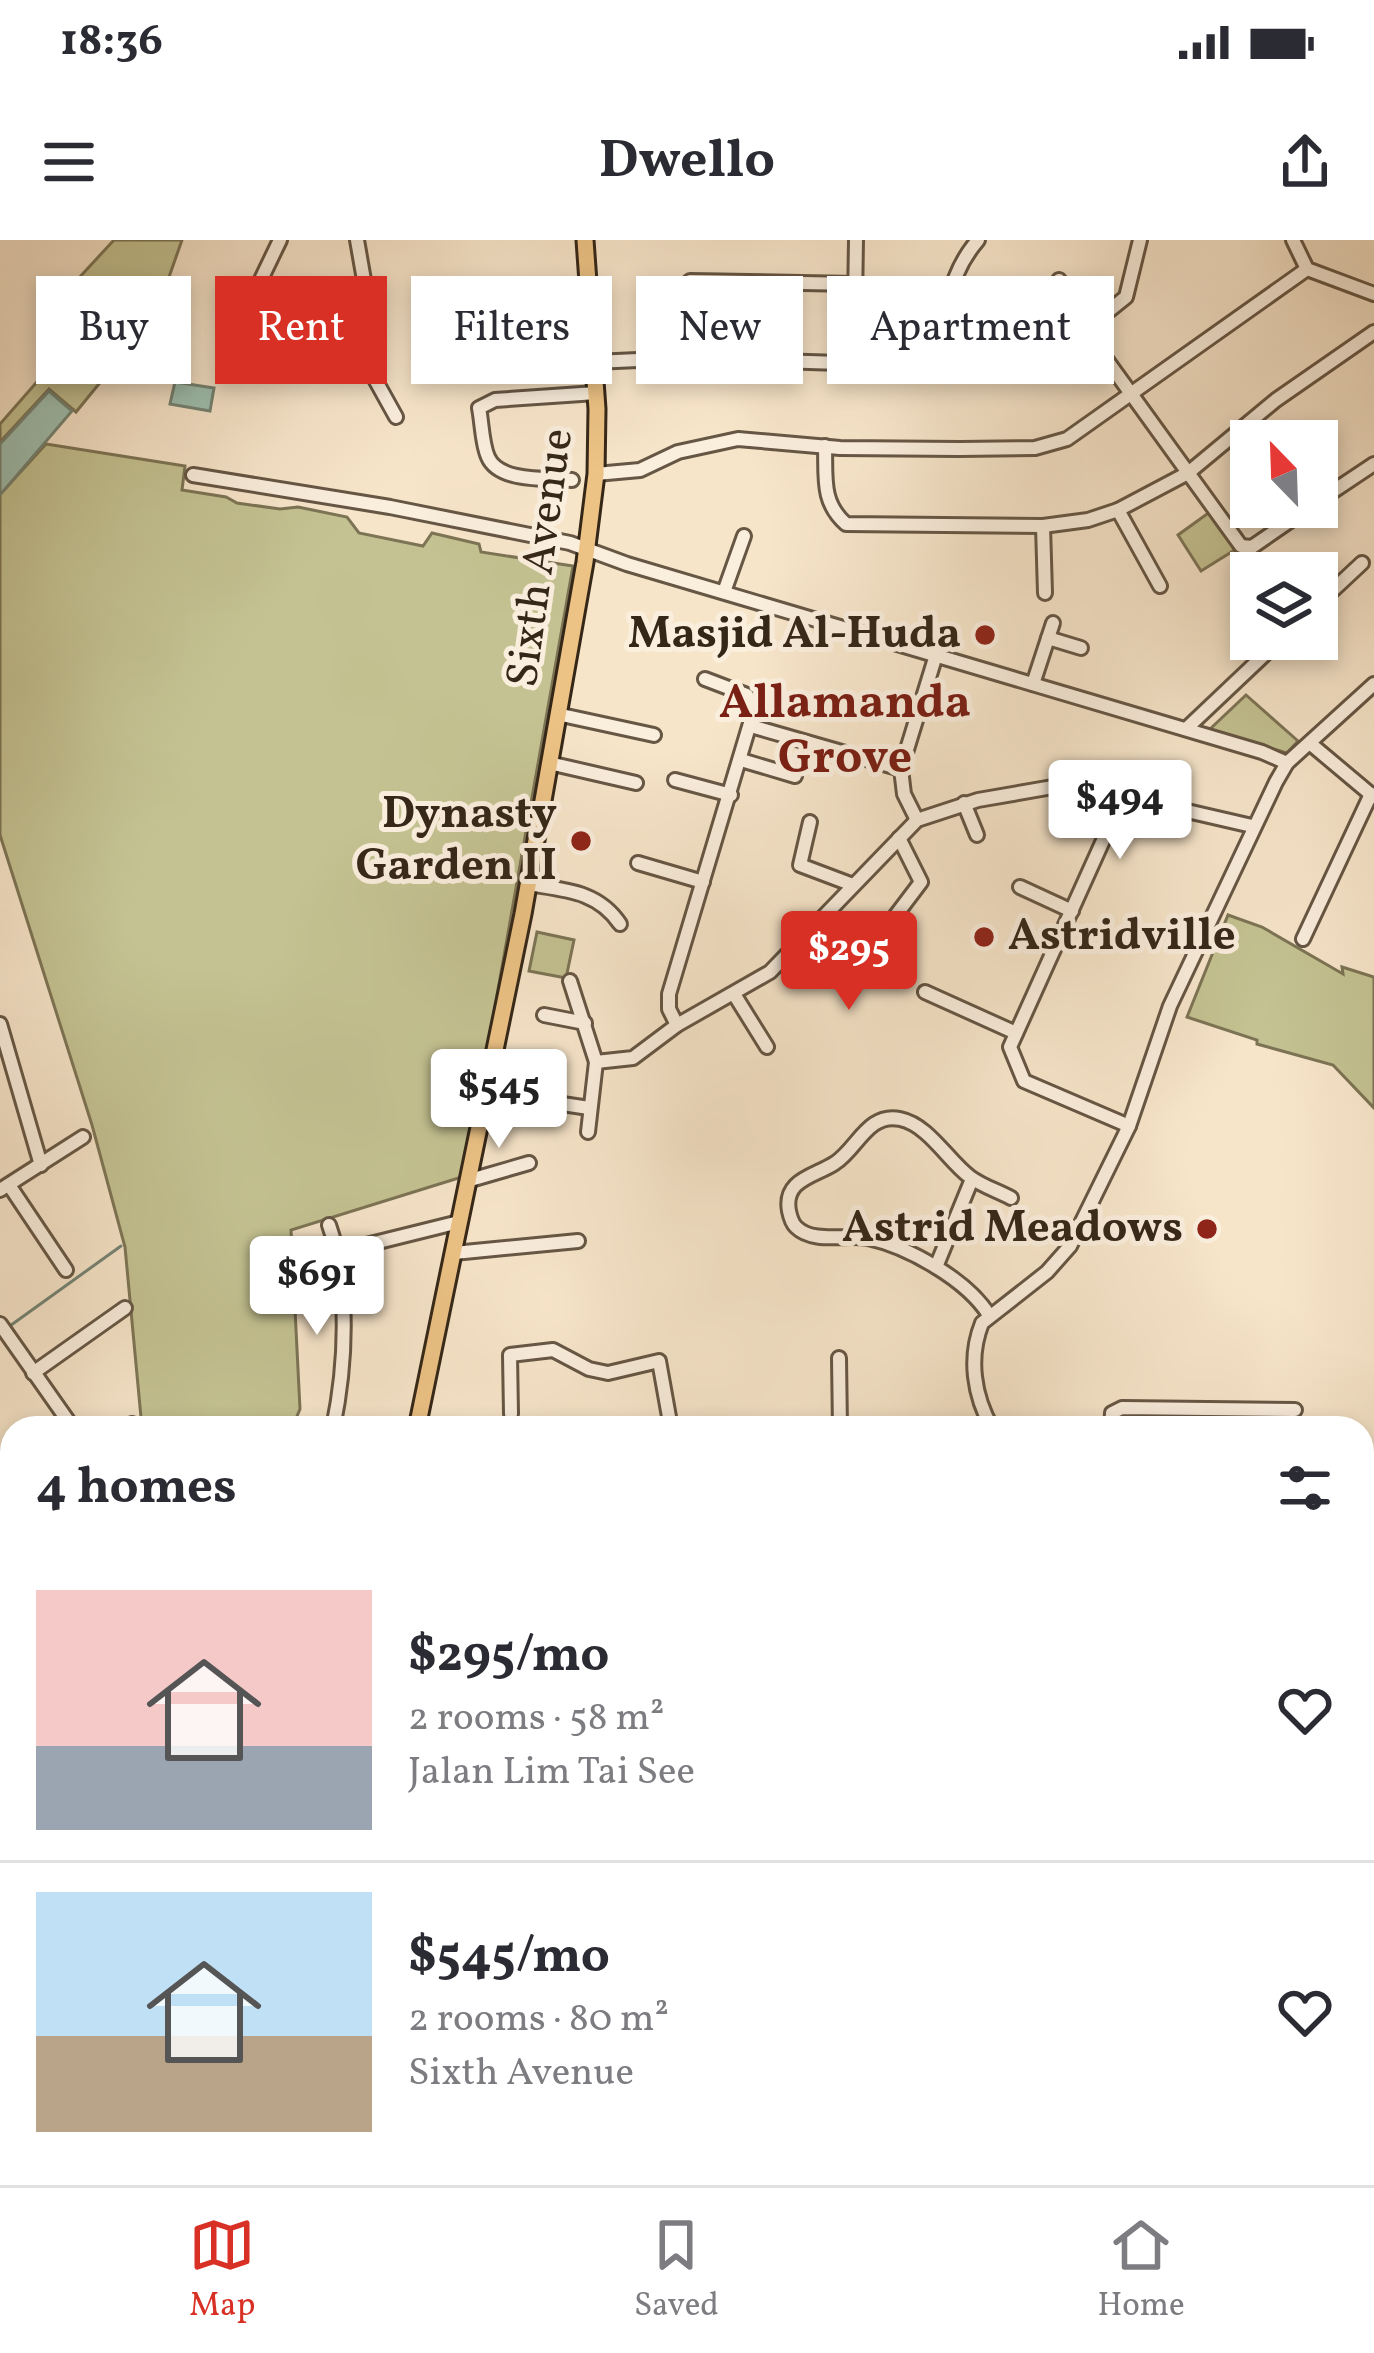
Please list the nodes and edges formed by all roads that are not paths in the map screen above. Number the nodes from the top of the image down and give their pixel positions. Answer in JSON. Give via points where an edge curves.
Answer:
{"nodes":[{"id":1,"x":280,"y":240,"type":"edge"},
{"id":2,"x":357,"y":240,"type":"edge"},
{"id":3,"x":585,"y":240,"type":"edge"},
{"id":4,"x":856,"y":240,"type":"edge"},
{"id":5,"x":978,"y":240,"type":"edge"},
{"id":6,"x":1140,"y":240,"type":"edge"},
{"id":7,"x":1293,"y":240,"type":"edge"},
{"id":8,"x":1307,"y":268,"type":"junction"},
{"id":9,"x":263,"y":276,"type":"edge"},
{"id":10,"x":588,"y":276,"type":"edge"},
{"id":11,"x":855,"y":276,"type":"edge"},
{"id":12,"x":955,"y":276,"type":"edge"},
{"id":13,"x":1374,"y":294,"type":"edge"},
{"id":14,"x":1114,"y":307,"type":"edge"},
{"id":15,"x":1374,"y":332,"type":"edge"},
{"id":16,"x":1114,"y":368,"type":"edge"},
{"id":17,"x":595,"y":384,"type":"edge"},
{"id":18,"x":596,"y":393,"type":"junction"},
{"id":19,"x":1132,"y":396,"type":"junction"},
{"id":20,"x":396,"y":417,"type":"dead end"},
{"id":21,"x":825,"y":446,"type":"junction"},
{"id":22,"x":1374,"y":464,"type":"edge"},
{"id":23,"x":1188,"y":472,"type":"junction"},
{"id":24,"x":596,"y":474,"type":"junction"},
{"id":25,"x":193,"y":475,"type":"dead end"},
{"id":26,"x":572,"y":479,"type":"dead end"},
{"id":27,"x":1338,"y":489,"type":"edge"},
{"id":28,"x":1118,"y":510,"type":"junction"},
{"id":29,"x":1043,"y":526,"type":"junction"},
{"id":30,"x":1280,"y":528,"type":"edge"},
{"id":31,"x":744,"y":536,"type":"dead end"},
{"id":32,"x":586,"y":550,"type":"junction"},
{"id":33,"x":1362,"y":563,"type":"dead end"},
{"id":34,"x":1338,"y":585,"type":"edge"},
{"id":35,"x":1160,"y":586,"type":"dead end"},
{"id":36,"x":724,"y":592,"type":"junction"},
{"id":37,"x":1046,"y":593,"type":"dead end"},
{"id":38,"x":1053,"y":623,"type":"dead end"},
{"id":39,"x":1048,"y":638,"type":"junction"},
{"id":40,"x":1081,"y":648,"type":"dead end"},
{"id":41,"x":936,"y":656,"type":"junction"},
{"id":42,"x":1259,"y":660,"type":"edge"},
{"id":43,"x":705,"y":680,"type":"dead end"},
{"id":44,"x":1033,"y":684,"type":"junction"},
{"id":45,"x":1374,"y":684,"type":"edge"},
{"id":46,"x":557,"y":714,"type":"junction"},
{"id":47,"x":752,"y":726,"type":"junction"},
{"id":48,"x":1186,"y":729,"type":"junction"},
{"id":49,"x":654,"y":735,"type":"dead end"},
{"id":50,"x":1312,"y":745,"type":"junction"},
{"id":51,"x":741,"y":760,"type":"junction"},
{"id":52,"x":549,"y":763,"type":"junction"},
{"id":53,"x":1287,"y":764,"type":"junction"},
{"id":54,"x":901,"y":769,"type":"junction"},
{"id":55,"x":795,"y":776,"type":"dead end"},
{"id":56,"x":675,"y":780,"type":"dead end"},
{"id":57,"x":636,"y":783,"type":"dead end"},
{"id":58,"x":1124,"y":794,"type":"junction"},
{"id":59,"x":730,"y":795,"type":"junction"},
{"id":60,"x":1373,"y":795,"type":"edge"},
{"id":61,"x":964,"y":803,"type":"junction"},
{"id":62,"x":917,"y":820,"type":"junction"},
{"id":63,"x":810,"y":822,"type":"dead end"},
{"id":64,"x":1252,"y":826,"type":"junction"},
{"id":65,"x":953,"y":828,"type":"dead end"},
{"id":66,"x":899,"y":838,"type":"junction"},
{"id":67,"x":638,"y":862,"type":"dead end"},
{"id":68,"x":704,"y":882,"type":"junction"},
{"id":69,"x":528,"y":884,"type":"junction"},
{"id":70,"x":853,"y":885,"type":"junction"},
{"id":71,"x":1020,"y":886,"type":"dead end"},
{"id":72,"x":1072,"y":910,"type":"junction"},
{"id":73,"x":620,"y":924,"type":"dead end"},
{"id":74,"x":887,"y":927,"type":"dead end"},
{"id":75,"x":1303,"y":939,"type":"dead end"},
{"id":76,"x":803,"y":943,"type":"junction"},
{"id":77,"x":882,"y":943,"type":"dead end"},
{"id":78,"x":570,"y":981,"type":"dead end"},
{"id":79,"x":925,"y":992,"type":"dead end"},
{"id":80,"x":734,"y":994,"type":"junction"},
{"id":81,"x":544,"y":1015,"type":"dead end"},
{"id":82,"x":586,"y":1023,"type":"junction"},
{"id":83,"x":0,"y":1024,"type":"edge"},
{"id":84,"x":676,"y":1024,"type":"junction"},
{"id":85,"x":1016,"y":1033,"type":"junction"},
{"id":86,"x":767,"y":1047,"type":"dead end"},
{"id":87,"x":596,"y":1062,"type":"junction"},
{"id":88,"x":15,"y":1081,"type":"junction"},
{"id":89,"x":0,"y":1090,"type":"edge"},
{"id":90,"x":536,"y":1100,"type":"dead end"},
{"id":91,"x":589,"y":1108,"type":"junction"},
{"id":92,"x":1129,"y":1126,"type":"junction"},
{"id":93,"x":588,"y":1132,"type":"dead end"},
{"id":94,"x":83,"y":1137,"type":"dead end"},
{"id":95,"x":529,"y":1163,"type":"dead end"},
{"id":96,"x":40,"y":1165,"type":"junction"},
{"id":97,"x":972,"y":1179,"type":"junction"},
{"id":98,"x":467,"y":1181,"type":"junction"},
{"id":99,"x":5,"y":1187,"type":"edge"},
{"id":100,"x":1011,"y":1198,"type":"dead end"},
{"id":101,"x":459,"y":1222,"type":"junction"},
{"id":102,"x":329,"y":1225,"type":"dead end"},
{"id":103,"x":578,"y":1240,"type":"dead end"},
{"id":104,"x":338,"y":1252,"type":"junction"},
{"id":105,"x":454,"y":1253,"type":"junction"},
{"id":106,"x":936,"y":1267,"type":"junction"},
{"id":107,"x":66,"y":1270,"type":"dead end"},
{"id":108,"x":125,"y":1308,"type":"dead end"},
{"id":109,"x":989,"y":1315,"type":"junction"},
{"id":110,"x":3,"y":1328,"type":"edge"},
{"id":111,"x":839,"y":1358,"type":"dead end"},
{"id":112,"x":33,"y":1373,"type":"junction"},
{"id":113,"x":1295,"y":1410,"type":"dead end"},
{"id":114,"x":511,"y":1414,"type":"dead end"},
{"id":115,"x":64,"y":1416,"type":"edge"},
{"id":116,"x":334,"y":1416,"type":"edge"},
{"id":117,"x":420,"y":1416,"type":"edge"},
{"id":118,"x":669,"y":1416,"type":"edge"},
{"id":119,"x":839,"y":1416,"type":"edge"},
{"id":120,"x":985,"y":1416,"type":"edge"},
{"id":121,"x":1112,"y":1416,"type":"edge"}],
"edges":[{"from":1,"to":9,"type":"street"},
{"from":2,"to":20,"type":"street","via":[[375,343],[366,363]]},
{"from":3,"to":10,"type":"main road","name":"Sixth Avenue"},
{"from":4,"to":11,"type":"street"},
{"from":5,"to":12,"type":"street"},
{"from":6,"to":14,"type":"street","via":[[1126,297]]},
{"from":7,"to":8,"type":"street"},
{"from":8,"to":13,"type":"street"},
{"from":8,"to":19,"type":"street"},
{"from":15,"to":23,"type":"street"},
{"from":16,"to":19,"type":"street"},
{"from":17,"to":18,"type":"main road","name":"Sixth Avenue"},
{"from":18,"to":24,"type":"main road","name":"Sixth Avenue"},
{"from":18,"to":26,"type":"street","via":[[479,408],[496,467]]},
{"from":19,"to":21,"type":"street","via":[[1067,439],[1034,448]]},
{"from":19,"to":23,"type":"street"},
{"from":21,"to":24,"type":"street","via":[[738,439],[640,470]]},
{"from":21,"to":29,"type":"street","via":[[824,489],[846,524]]},
{"from":22,"to":27,"type":"street"},
{"from":23,"to":28,"type":"street"},
{"from":23,"to":30,"type":"street","via":[[1241,546]]},
{"from":24,"to":32,"type":"main road","name":"Sixth Avenue"},
{"from":25,"to":32,"type":"street"},
{"from":28,"to":29,"type":"street"},
{"from":28,"to":35,"type":"street"},
{"from":29,"to":37,"type":"street"},
{"from":31,"to":36,"type":"street"},
{"from":32,"to":36,"type":"street"},
{"from":32,"to":46,"type":"main road","name":"Sixth Avenue"},
{"from":33,"to":34,"type":"street"},
{"from":36,"to":41,"type":"street"},
{"from":38,"to":39,"type":"street"},
{"from":39,"to":40,"type":"street"},
{"from":39,"to":44,"type":"street"},
{"from":41,"to":44,"type":"street"},
{"from":41,"to":54,"type":"street"},
{"from":42,"to":48,"type":"street"},
{"from":43,"to":47,"type":"street","via":[[752,699]]},
{"from":44,"to":48,"type":"street"},
{"from":45,"to":50,"type":"street"},
{"from":46,"to":49,"type":"street"},
{"from":46,"to":52,"type":"main road","name":"Sixth Avenue"},
{"from":47,"to":51,"type":"street"},
{"from":47,"to":54,"type":"street"},
{"from":48,"to":53,"type":"street"},
{"from":50,"to":53,"type":"street"},
{"from":50,"to":60,"type":"street"},
{"from":51,"to":55,"type":"street"},
{"from":51,"to":59,"type":"street"},
{"from":52,"to":57,"type":"street"},
{"from":52,"to":69,"type":"main road","name":"Sixth Avenue"},
{"from":53,"to":64,"type":"street"},
{"from":54,"to":62,"type":"street"},
{"from":56,"to":59,"type":"street"},
{"from":58,"to":61,"type":"street","via":[[1070,784]]},
{"from":58,"to":64,"type":"street"},
{"from":58,"to":72,"type":"street"},
{"from":59,"to":68,"type":"street"},
{"from":60,"to":75,"type":"street"},
{"from":61,"to":62,"type":"street"},
{"from":61,"to":65,"type":"street","via":[[974,828]]},
{"from":62,"to":66,"type":"street"},
{"from":63,"to":70,"type":"street","via":[[800,865]]},
{"from":64,"to":92,"type":"street","via":[[1170,1006]]},
{"from":66,"to":70,"type":"street"},
{"from":66,"to":74,"type":"street","via":[[920,886]]},
{"from":67,"to":68,"type":"street"},
{"from":68,"to":84,"type":"street","via":[[669,994]]},
{"from":69,"to":73,"type":"street","via":[[585,894]]},
{"from":69,"to":98,"type":"main road","name":"Sixth Avenue"},
{"from":70,"to":76,"type":"street"},
{"from":71,"to":72,"type":"street"},
{"from":72,"to":85,"type":"street"},
{"from":76,"to":77,"type":"street","via":[[852,989]]},
{"from":76,"to":80,"type":"street"},
{"from":78,"to":82,"type":"street"},
{"from":79,"to":85,"type":"street"},
{"from":80,"to":84,"type":"street"},
{"from":80,"to":86,"type":"street"},
{"from":81,"to":82,"type":"street"},
{"from":82,"to":87,"type":"street"},
{"from":83,"to":88,"type":"street"},
{"from":84,"to":87,"type":"street","via":[[633,1058]]},
{"from":85,"to":92,"type":"street","via":[[1011,1054],[1024,1082]]},
{"from":87,"to":91,"type":"street"},
{"from":88,"to":89,"type":"street"},
{"from":88,"to":96,"type":"street"},
{"from":90,"to":91,"type":"street"},
{"from":91,"to":93,"type":"street"},
{"from":92,"to":109,"type":"street","via":[[1070,1246]]},
{"from":94,"to":96,"type":"street"},
{"from":95,"to":98,"type":"street"},
{"from":96,"to":99,"type":"street"},
{"from":97,"to":100,"type":"street"},
{"from":97,"to":106,"type":"street"},
{"from":97,"to":106,"type":"street","via":[[915,1125],[889,1118],[791,1191],[789,1214],[799,1230],[868,1238]]},
{"from":98,"to":101,"type":"main road","name":"Sixth Avenue"},
{"from":99,"to":107,"type":"street"},
{"from":101,"to":104,"type":"street"},
{"from":101,"to":105,"type":"main road","name":"Sixth Avenue"},
{"from":102,"to":104,"type":"street"},
{"from":103,"to":105,"type":"street"},
{"from":104,"to":116,"type":"street"},
{"from":105,"to":117,"type":"main road","name":"Sixth Avenue"},
{"from":106,"to":109,"type":"street","via":[[968,1287]]},
{"from":108,"to":112,"type":"street"},
{"from":109,"to":120,"type":"street","via":[[978,1330],[974,1382]]},
{"from":110,"to":112,"type":"street"},
{"from":111,"to":119,"type":"street"},
{"from":112,"to":115,"type":"street"},
{"from":113,"to":121,"type":"street","via":[[1121,1408]]},
{"from":114,"to":118,"type":"street","via":[[510,1355],[553,1350],[608,1373],[659,1361]]}]}
